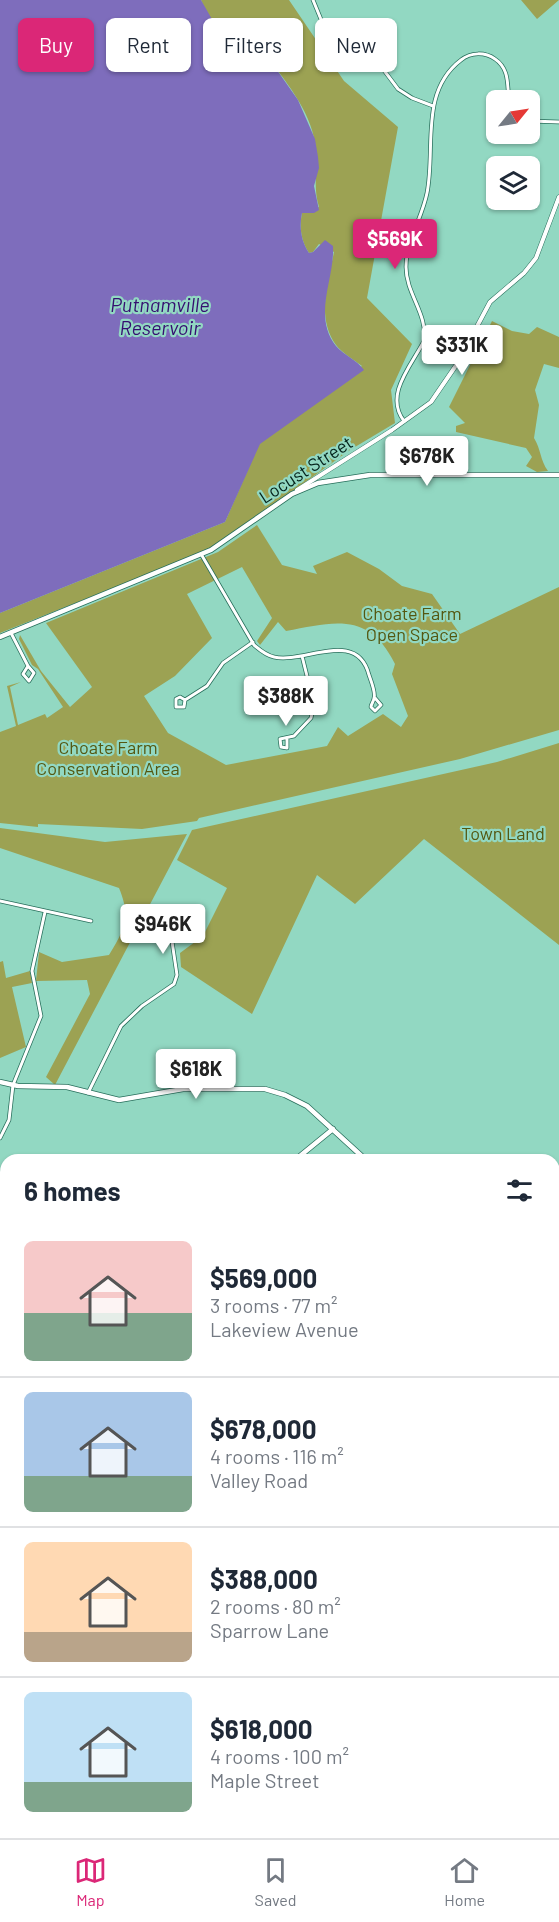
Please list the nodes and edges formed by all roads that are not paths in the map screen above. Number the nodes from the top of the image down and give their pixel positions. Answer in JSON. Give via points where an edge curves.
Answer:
{"nodes":[{"id":1,"x":313,"y":0,"type":"edge"},
{"id":2,"x":508,"y":90,"type":"edge"},
{"id":3,"x":433,"y":106,"type":"junction"},
{"id":4,"x":540,"y":122,"type":"edge"},
{"id":5,"x":559,"y":123,"type":"edge"},
{"id":6,"x":559,"y":197,"type":"edge"},
{"id":7,"x":404,"y":422,"type":"junction"},
{"id":8,"x":559,"y":475,"type":"edge"},
{"id":9,"x":292,"y":494,"type":"junction"},
{"id":10,"x":201,"y":554,"type":"junction"},
{"id":11,"x":11,"y":633,"type":"junction"},
{"id":12,"x":0,"y":637,"type":"edge"},
{"id":13,"x":252,"y":642,"type":"junction"},
{"id":14,"x":302,"y":656,"type":"junction"},
{"id":15,"x":28,"y":666,"type":"junction"},
{"id":16,"x":375,"y":698,"type":"dead end"},
{"id":17,"x":185,"y":700,"type":"dead end"},
{"id":18,"x":287,"y":739,"type":"dead end"},
{"id":19,"x":0,"y":901,"type":"edge"},
{"id":20,"x":167,"y":908,"type":"dead end"},
{"id":21,"x":45,"y":912,"type":"junction"},
{"id":22,"x":92,"y":921,"type":"dead end"},
{"id":23,"x":0,"y":1082,"type":"edge"},
{"id":24,"x":13,"y":1085,"type":"junction"},
{"id":25,"x":88,"y":1093,"type":"junction"},
{"id":26,"x":333,"y":1129,"type":"junction"},
{"id":27,"x":0,"y":1138,"type":"edge"},
{"id":28,"x":302,"y":1154,"type":"edge"},
{"id":29,"x":360,"y":1154,"type":"edge"}],
"edges":[{"from":1,"to":3,"type":"street","via":[[332,39],[368,49],[398,89]]},
{"from":2,"to":3,"type":"street","via":[[500,62],[484,54],[472,54],[448,74]]},
{"from":3,"to":7,"type":"street","via":[[428,190],[406,261],[407,282],[425,332],[396,395],[395,405]]},
{"from":4,"to":5,"type":"street"},
{"from":6,"to":7,"type":"street","name":"Locust Street","via":[[533,262],[495,296],[444,385],[426,406]]},
{"from":7,"to":9,"type":"street","name":"Locust Street"},
{"from":8,"to":9,"type":"main road","via":[[364,476],[324,482]]},
{"from":9,"to":10,"type":"main road","name":"Locust Street","via":[[231,538]]},
{"from":10,"to":11,"type":"main road","name":"Locust Street"},
{"from":10,"to":13,"type":"street"},
{"from":11,"to":12,"type":"main road","name":"Locust Street"},
{"from":11,"to":15,"type":"street"},
{"from":13,"to":14,"type":"street","via":[[275,658]]},
{"from":13,"to":17,"type":"street","via":[[223,663],[207,686]]},
{"from":14,"to":16,"type":"street","via":[[346,650],[368,669]]},
{"from":14,"to":18,"type":"street","via":[[313,709],[306,725]]},
{"from":15,"to":15,"type":"street","via":[[23,674],[29,681],[34,674]]},
{"from":19,"to":21,"type":"street"},
{"from":20,"to":25,"type":"street","via":[[177,975],[174,984],[121,1026]]},
{"from":21,"to":22,"type":"street"},
{"from":21,"to":24,"type":"street","via":[[32,970],[41,1016]]},
{"from":23,"to":24,"type":"main road"},
{"from":24,"to":25,"type":"main road","via":[[60,1086]]},
{"from":24,"to":27,"type":"street","via":[[9,1120]]},
{"from":25,"to":26,"type":"main road","via":[[119,1100],[183,1089],[265,1089],[297,1100]]},
{"from":26,"to":28,"type":"main road"},
{"from":26,"to":29,"type":"main road"}]}
